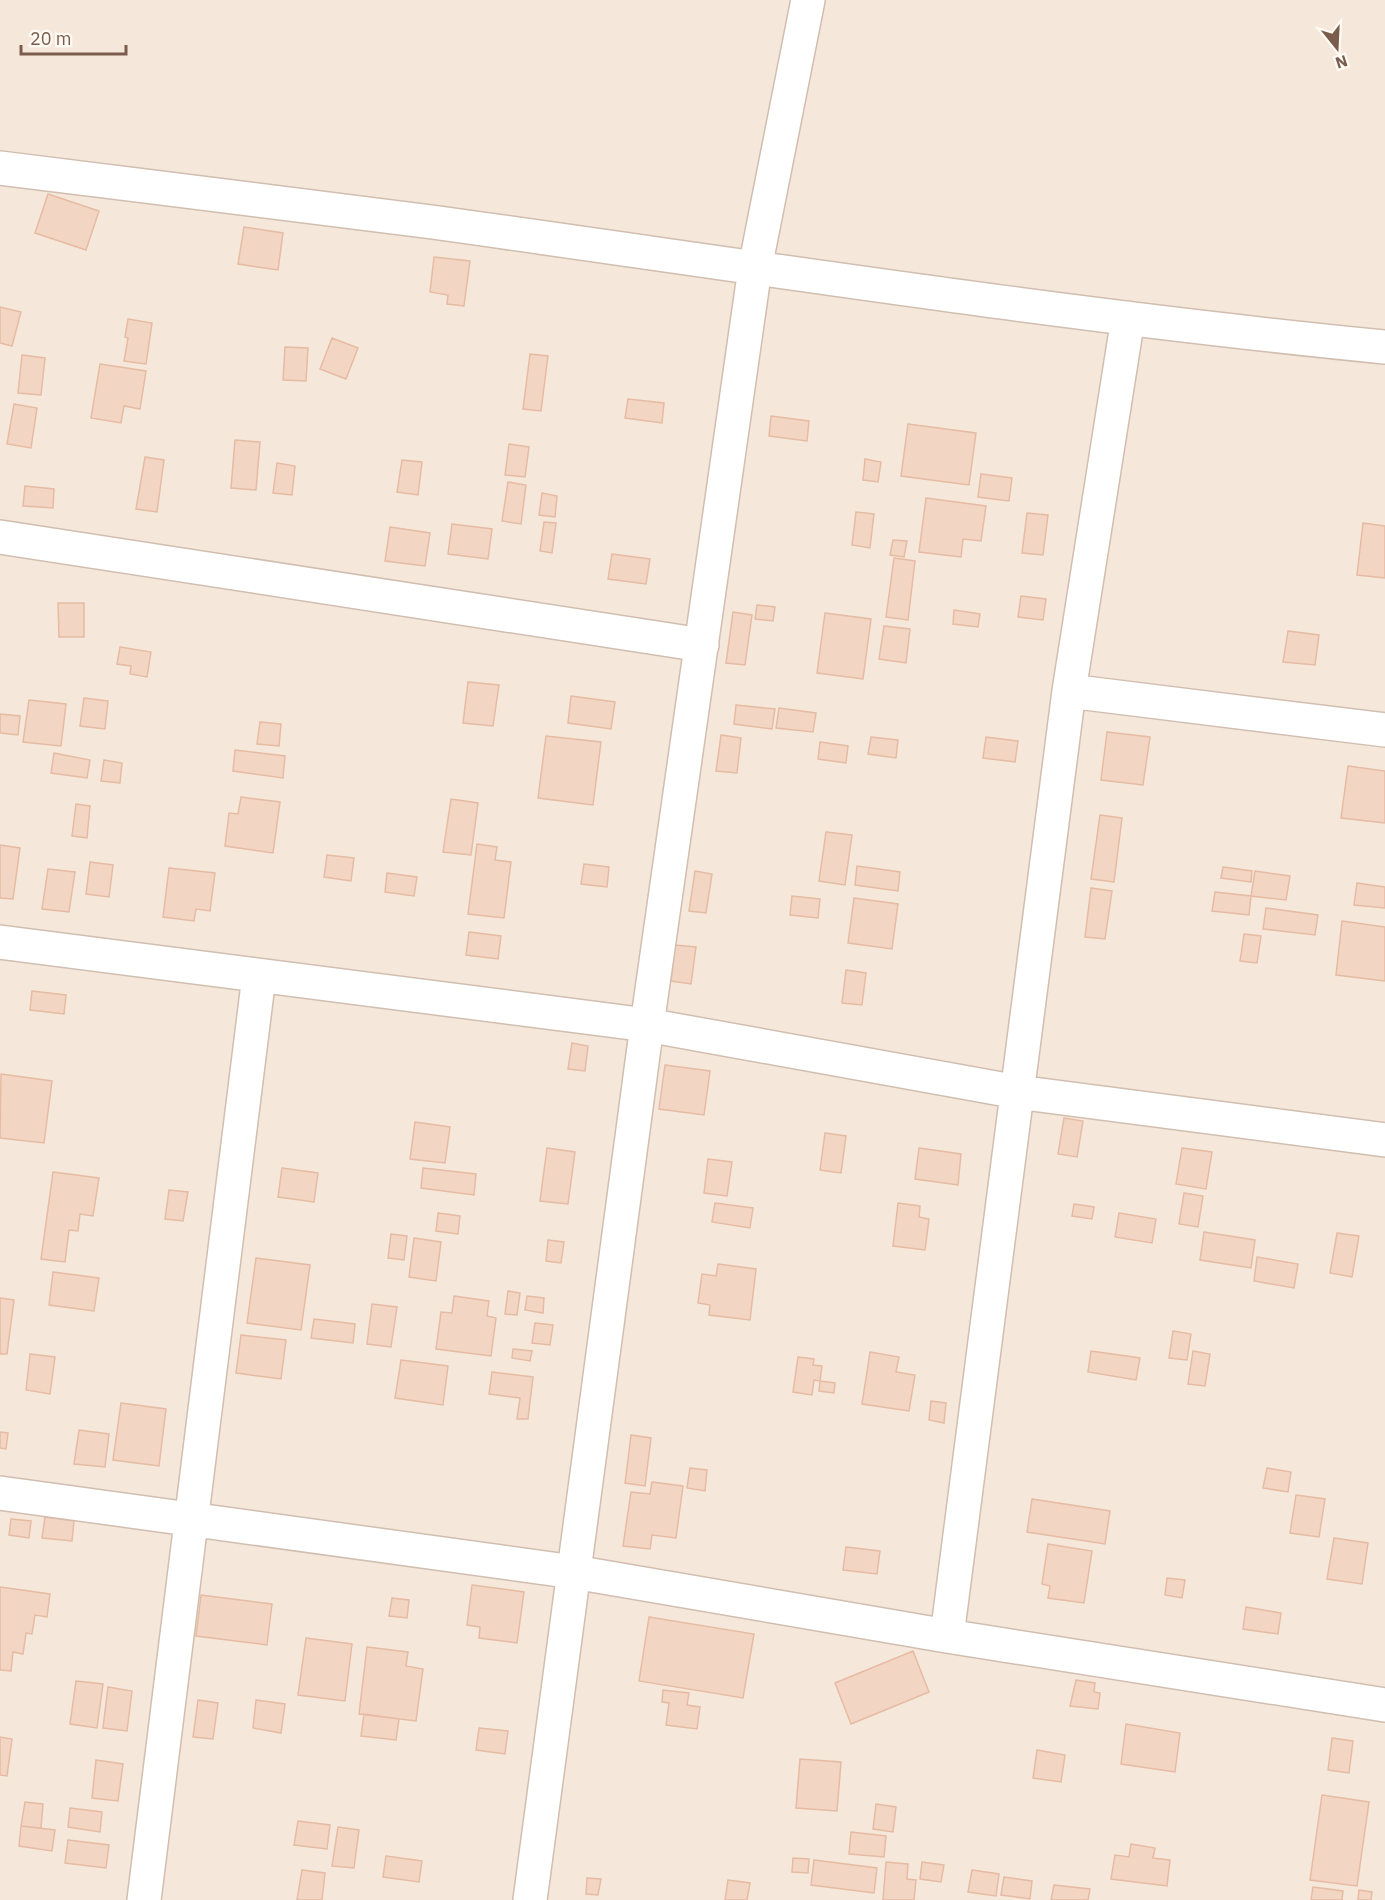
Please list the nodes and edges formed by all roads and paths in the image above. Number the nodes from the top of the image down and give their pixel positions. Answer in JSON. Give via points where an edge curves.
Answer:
{"nodes":[{"id":1,"x":808,"y":0,"type":"edge"},
{"id":2,"x":0,"y":168,"type":"edge"},
{"id":3,"x":755,"y":268,"type":"junction"},
{"id":4,"x":1128,"y":318,"type":"junction"},
{"id":5,"x":1385,"y":347,"type":"edge"},
{"id":6,"x":0,"y":537,"type":"edge"},
{"id":7,"x":702,"y":645,"type":"junction"},
{"id":8,"x":1069,"y":691,"type":"junction"},
{"id":9,"x":1385,"y":730,"type":"edge"},
{"id":10,"x":0,"y":942,"type":"edge"},
{"id":11,"x":259,"y":976,"type":"junction"},
{"id":12,"x":647,"y":1025,"type":"junction"},
{"id":13,"x":1018,"y":1092,"type":"junction"},
{"id":14,"x":1385,"y":1140,"type":"edge"},
{"id":15,"x":0,"y":1493,"type":"edge"},
{"id":16,"x":191,"y":1520,"type":"junction"},
{"id":17,"x":574,"y":1572,"type":"junction"},
{"id":18,"x":947,"y":1636,"type":"junction"},
{"id":19,"x":1385,"y":1705,"type":"edge"},
{"id":20,"x":144,"y":1900,"type":"edge"},
{"id":21,"x":530,"y":1900,"type":"edge"}],
"edges":[{"from":1,"to":3,"type":"street"},
{"from":2,"to":3,"type":"street"},
{"from":3,"to":4,"type":"street"},
{"from":3,"to":7,"type":"street"},
{"from":4,"to":5,"type":"street"},
{"from":4,"to":8,"type":"street"},
{"from":6,"to":7,"type":"street"},
{"from":7,"to":12,"type":"street"},
{"from":8,"to":9,"type":"street"},
{"from":8,"to":13,"type":"street"},
{"from":10,"to":11,"type":"street"},
{"from":11,"to":12,"type":"street"},
{"from":11,"to":16,"type":"street"},
{"from":12,"to":13,"type":"street"},
{"from":12,"to":17,"type":"street"},
{"from":13,"to":14,"type":"street"},
{"from":13,"to":18,"type":"street"},
{"from":15,"to":16,"type":"street"},
{"from":16,"to":17,"type":"street"},
{"from":16,"to":20,"type":"street"},
{"from":17,"to":18,"type":"street"},
{"from":17,"to":21,"type":"street"},
{"from":18,"to":19,"type":"street"}]}
